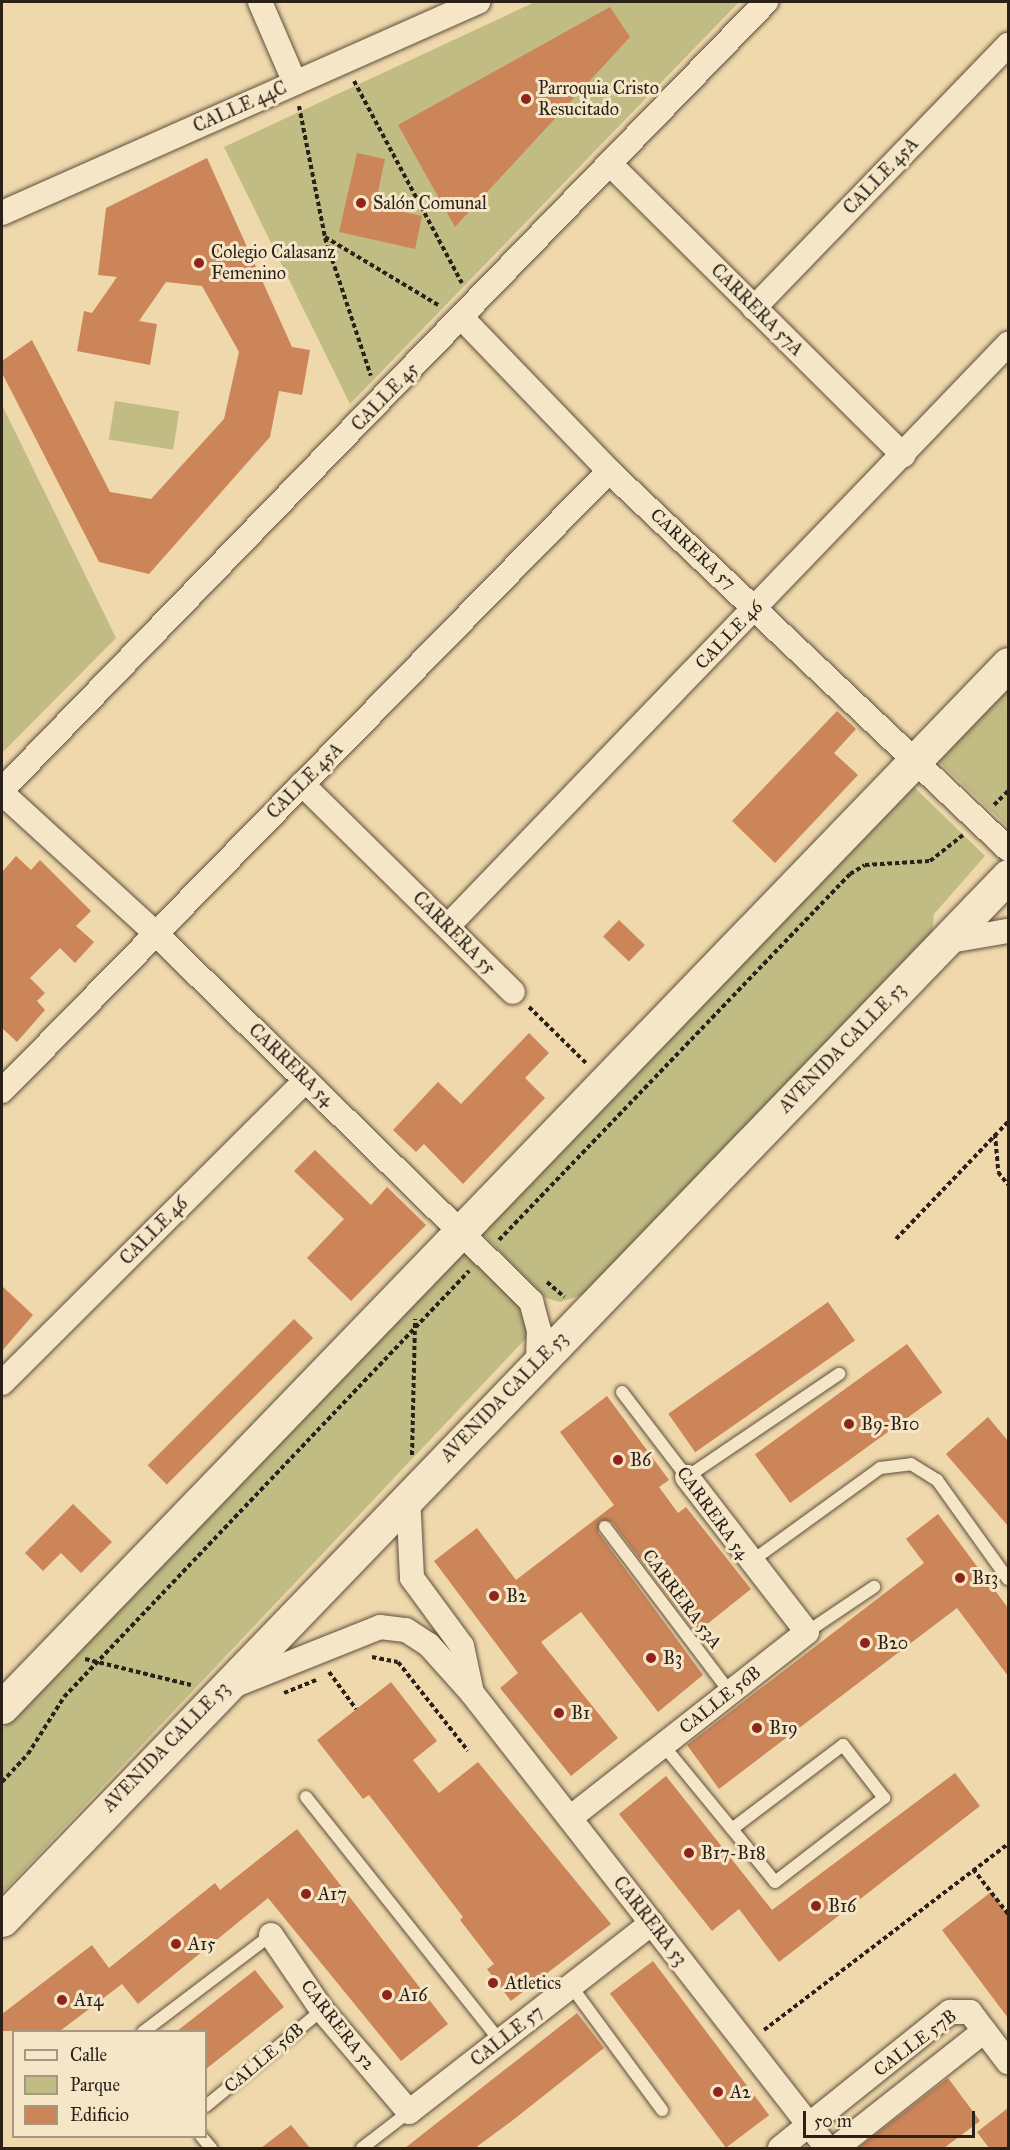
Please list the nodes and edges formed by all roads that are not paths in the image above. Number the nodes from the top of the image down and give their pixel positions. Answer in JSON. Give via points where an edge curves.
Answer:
{"nodes":[{"id":1,"x":260,"y":2,"type":"edge"},
{"id":2,"x":478,"y":2,"type":"edge"},
{"id":3,"x":766,"y":2,"type":"edge"},
{"id":4,"x":1008,"y":45,"type":"edge"},
{"id":5,"x":295,"y":83,"type":"junction"},
{"id":6,"x":611,"y":165,"type":"junction"},
{"id":7,"x":2,"y":213,"type":"edge"},
{"id":8,"x":754,"y":308,"type":"junction"},
{"id":9,"x":468,"y":312,"type":"junction"},
{"id":10,"x":1008,"y":344,"type":"edge"},
{"id":11,"x":903,"y":456,"type":"junction"},
{"id":12,"x":609,"y":471,"type":"junction"},
{"id":13,"x":756,"y":607,"type":"junction"},
{"id":14,"x":1008,"y":664,"type":"edge"},
{"id":15,"x":916,"y":761,"type":"junction"},
{"id":16,"x":302,"y":784,"type":"junction"},
{"id":17,"x":2,"y":791,"type":"edge"},
{"id":18,"x":1008,"y":849,"type":"edge"},
{"id":19,"x":1008,"y":876,"type":"edge"},
{"id":20,"x":448,"y":926,"type":"junction"},
{"id":21,"x":1008,"y":931,"type":"edge"},
{"id":22,"x":154,"y":932,"type":"junction"},
{"id":23,"x":944,"y":942,"type":"junction"},
{"id":24,"x":513,"y":992,"type":"road end"},
{"id":25,"x":306,"y":1080,"type":"junction"},
{"id":26,"x":2,"y":1091,"type":"edge"},
{"id":27,"x":460,"y":1232,"type":"junction"},
{"id":28,"x":538,"y":1362,"type":"junction"},
{"id":29,"x":839,"y":1374,"type":"dead end"},
{"id":30,"x":2,"y":1383,"type":"edge"},
{"id":31,"x":622,"y":1392,"type":"dead end"},
{"id":32,"x":687,"y":1477,"type":"junction"},
{"id":33,"x":408,"y":1496,"type":"junction"},
{"id":34,"x":605,"y":1527,"type":"dead end"},
{"id":35,"x":749,"y":1563,"type":"junction"},
{"id":36,"x":1008,"y":1579,"type":"edge"},
{"id":37,"x":874,"y":1587,"type":"dead end"},
{"id":38,"x":807,"y":1632,"type":"junction"},
{"id":39,"x":219,"y":1691,"type":"junction"},
{"id":40,"x":730,"y":1692,"type":"junction"},
{"id":41,"x":472,"y":1693,"type":"junction"},
{"id":42,"x":4,"y":1701,"type":"edge"},
{"id":43,"x":663,"y":1745,"type":"junction"},
{"id":44,"x":306,"y":1797,"type":"dead end"},
{"id":45,"x":570,"y":1818,"type":"junction"},
{"id":46,"x":732,"y":1830,"type":"junction"},
{"id":47,"x":2,"y":1920,"type":"edge"},
{"id":48,"x":652,"y":1923,"type":"junction"},
{"id":49,"x":271,"y":1935,"type":"joint"},
{"id":50,"x":571,"y":1986,"type":"junction"},
{"id":51,"x":322,"y":2010,"type":"junction"},
{"id":52,"x":144,"y":2030,"type":"edge"},
{"id":53,"x":984,"y":2031,"type":"junction"},
{"id":54,"x":500,"y":2041,"type":"junction"},
{"id":55,"x":1008,"y":2062,"type":"edge"},
{"id":56,"x":207,"y":2105,"type":"edge"},
{"id":57,"x":662,"y":2110,"type":"dead end"},
{"id":58,"x":409,"y":2112,"type":"junction"},
{"id":59,"x":809,"y":2125,"type":"junction"},
{"id":60,"x":363,"y":2148,"type":"edge"},
{"id":61,"x":780,"y":2148,"type":"edge"},
{"id":62,"x":827,"y":2148,"type":"edge"},
{"id":63,"x":836,"y":2148,"type":"edge"}],
"edges":[{"from":1,"to":5,"type":"street"},
{"from":2,"to":5,"type":"street","name":"CALLE 44C"},
{"from":3,"to":6,"type":"street","name":"CALLE 45"},
{"from":4,"to":8,"type":"street","name":"CALLE 45A"},
{"from":5,"to":7,"type":"street","name":"CALLE 44C"},
{"from":6,"to":8,"type":"street","name":"CARRERA 57A"},
{"from":6,"to":9,"type":"street","name":"CALLE 45"},
{"from":8,"to":11,"type":"street","name":"CARRERA 57A"},
{"from":9,"to":12,"type":"street","name":"CARRERA 57"},
{"from":9,"to":17,"type":"street","name":"CALLE 45"},
{"from":10,"to":11,"type":"street","name":"CALLE 46"},
{"from":11,"to":13,"type":"street","name":"CALLE 46"},
{"from":12,"to":13,"type":"street","name":"CARRERA 57"},
{"from":12,"to":16,"type":"street","name":"CALLE 45A"},
{"from":13,"to":15,"type":"street","name":"CARRERA 57"},
{"from":13,"to":20,"type":"street","name":"CALLE 46"},
{"from":14,"to":15,"type":"main road"},
{"from":15,"to":18,"type":"street","name":"CARRERA 57"},
{"from":15,"to":27,"type":"main road"},
{"from":16,"to":20,"type":"street","name":"CARRERA 55"},
{"from":16,"to":22,"type":"street","name":"CALLE 45A"},
{"from":17,"to":22,"type":"street","name":"CARRERA 54"},
{"from":19,"to":23,"type":"main road","name":"AVENIDA CALLE 53"},
{"from":20,"to":24,"type":"street","name":"CARRERA 55"},
{"from":21,"to":23,"type":"street"},
{"from":22,"to":25,"type":"street","name":"CARRERA 54"},
{"from":22,"to":26,"type":"street","name":"CALLE 45A"},
{"from":23,"to":28,"type":"main road","name":"AVENIDA CALLE 53"},
{"from":25,"to":27,"type":"street","name":"CARRERA 54"},
{"from":25,"to":30,"type":"street","name":"CALLE 46"},
{"from":27,"to":28,"type":"street","name":"CARRERA 54","via":[[531,1301],[539,1330]]},
{"from":27,"to":42,"type":"main road"},
{"from":28,"to":33,"type":"main road","name":"AVENIDA CALLE 53"},
{"from":29,"to":32,"type":"lane"},
{"from":31,"to":32,"type":"lane","name":"CARRERA 54"},
{"from":32,"to":35,"type":"street","name":"CARRERA 54"},
{"from":33,"to":39,"type":"main road","name":"AVENIDA CALLE 53"},
{"from":33,"to":41,"type":"street","name":"CARRERA 53","via":[[412,1578],[462,1646]]},
{"from":34,"to":40,"type":"lane","name":"CARRERA 53A"},
{"from":35,"to":36,"type":"lane","via":[[880,1468],[911,1464],[937,1480]]},
{"from":35,"to":38,"type":"street","name":"CARRERA 54"},
{"from":37,"to":38,"type":"lane","name":"CALLE 56B"},
{"from":38,"to":40,"type":"street","name":"CALLE 56B"},
{"from":39,"to":41,"type":"street","name":"CARRERA 53","via":[[380,1627],[406,1630],[429,1645]]},
{"from":39,"to":47,"type":"main road","name":"AVENIDA CALLE 53"},
{"from":40,"to":43,"type":"street","name":"CALLE 56B"},
{"from":41,"to":45,"type":"street","name":"CARRERA 53"},
{"from":43,"to":45,"type":"street","name":"CALLE 56B"},
{"from":43,"to":46,"type":"lane"},
{"from":44,"to":54,"type":"lane"},
{"from":45,"to":48,"type":"street","name":"CARRERA 53"},
{"from":46,"to":46,"type":"lane","via":[[775,1882],[884,1798],[843,1745]]},
{"from":48,"to":50,"type":"street","name":"CALLE 57"},
{"from":48,"to":59,"type":"street","name":"CARRERA 53"},
{"from":49,"to":51,"type":"street","name":"CARRERA 52"},
{"from":49,"to":52,"type":"lane"},
{"from":50,"to":54,"type":"street","name":"CALLE 57"},
{"from":50,"to":57,"type":"lane"},
{"from":51,"to":56,"type":"lane","name":"CALLE 56B"},
{"from":51,"to":58,"type":"street","name":"CARRERA 52"},
{"from":53,"to":55,"type":"street"},
{"from":53,"to":59,"type":"street","name":"CALLE 57B","via":[[970,2012],[950,2012]]},
{"from":53,"to":63,"type":"street","name":"CALLE 57B"},
{"from":54,"to":58,"type":"street","name":"CALLE 57"},
{"from":58,"to":60,"type":"lane","name":"CALLE 57"},
{"from":59,"to":61,"type":"street","name":"CALLE 57B"},
{"from":59,"to":62,"type":"street","name":"CARRERA 53"}]}
